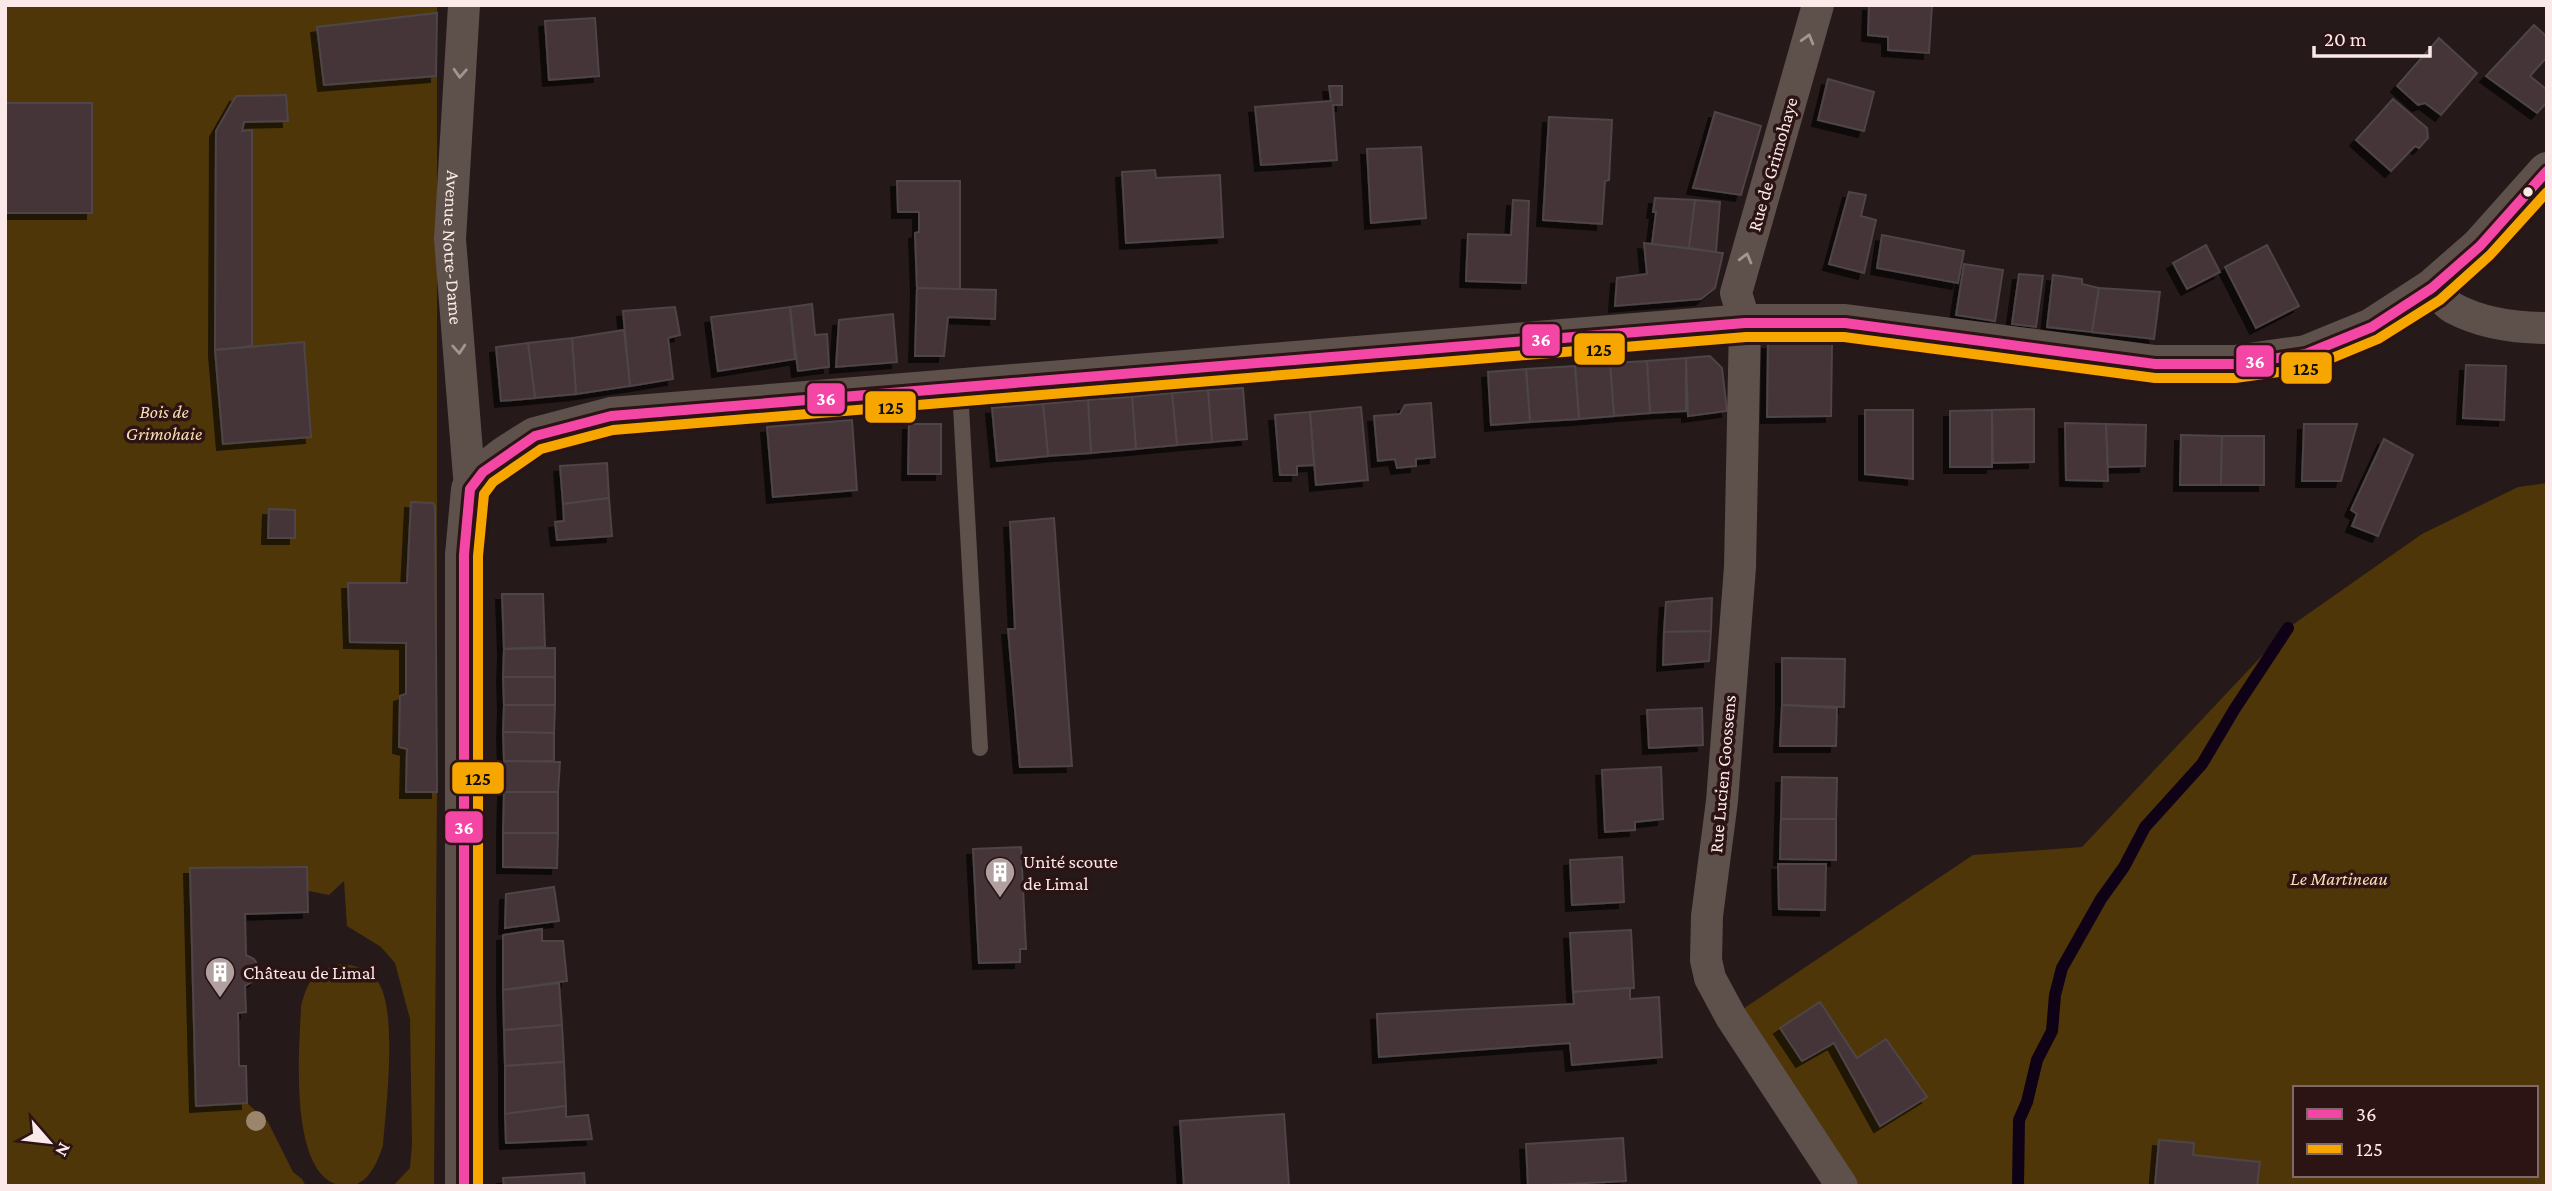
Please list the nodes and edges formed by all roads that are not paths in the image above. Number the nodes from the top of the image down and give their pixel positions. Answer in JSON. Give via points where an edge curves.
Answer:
{"nodes":[{"id":1,"x":464,"y":5,"type":"edge"},
{"id":2,"x":1818,"y":5,"type":"edge"},
{"id":3,"x":2547,"y":171,"type":"edge"},
{"id":4,"x":2432,"y":288,"type":"junction"},
{"id":5,"x":1745,"y":323,"type":"junction"},
{"id":6,"x":2547,"y":328,"type":"edge"},
{"id":7,"x":960,"y":389,"type":"junction"},
{"id":8,"x":470,"y":489,"type":"junction"},
{"id":9,"x":980,"y":748,"type":"dead end"},
{"id":10,"x":464,"y":1186,"type":"edge"},
{"id":11,"x":1842,"y":1186,"type":"edge"}],
"edges":[{"from":1,"to":8,"type":"street","name":"Avenue Notre-Dame","one_way":true,"via":[[450,239]]},
{"from":5,"to":2,"type":"street","name":"Rue de Grimohaye","one_way":true,"via":[[1736,293]]},
{"from":3,"to":4,"type":"street","via":[[2480,246]]},
{"from":4,"to":5,"type":"street","via":[[2372,327],[2306,354],[2235,364],[2155,363],[1845,323]]},
{"from":4,"to":6,"type":"street","via":[[2450,307],[2482,319]]},
{"from":5,"to":7,"type":"street"},
{"from":5,"to":11,"type":"street","name":"Rue Lucien Goossens","via":[[1740,567],[1706,960],[1710,978],[1731,1017]]},
{"from":7,"to":8,"type":"street","via":[[611,416],[535,436],[483,472]]},
{"from":7,"to":9,"type":"lane"},
{"from":8,"to":10,"type":"street","via":[[464,555]]}]}
